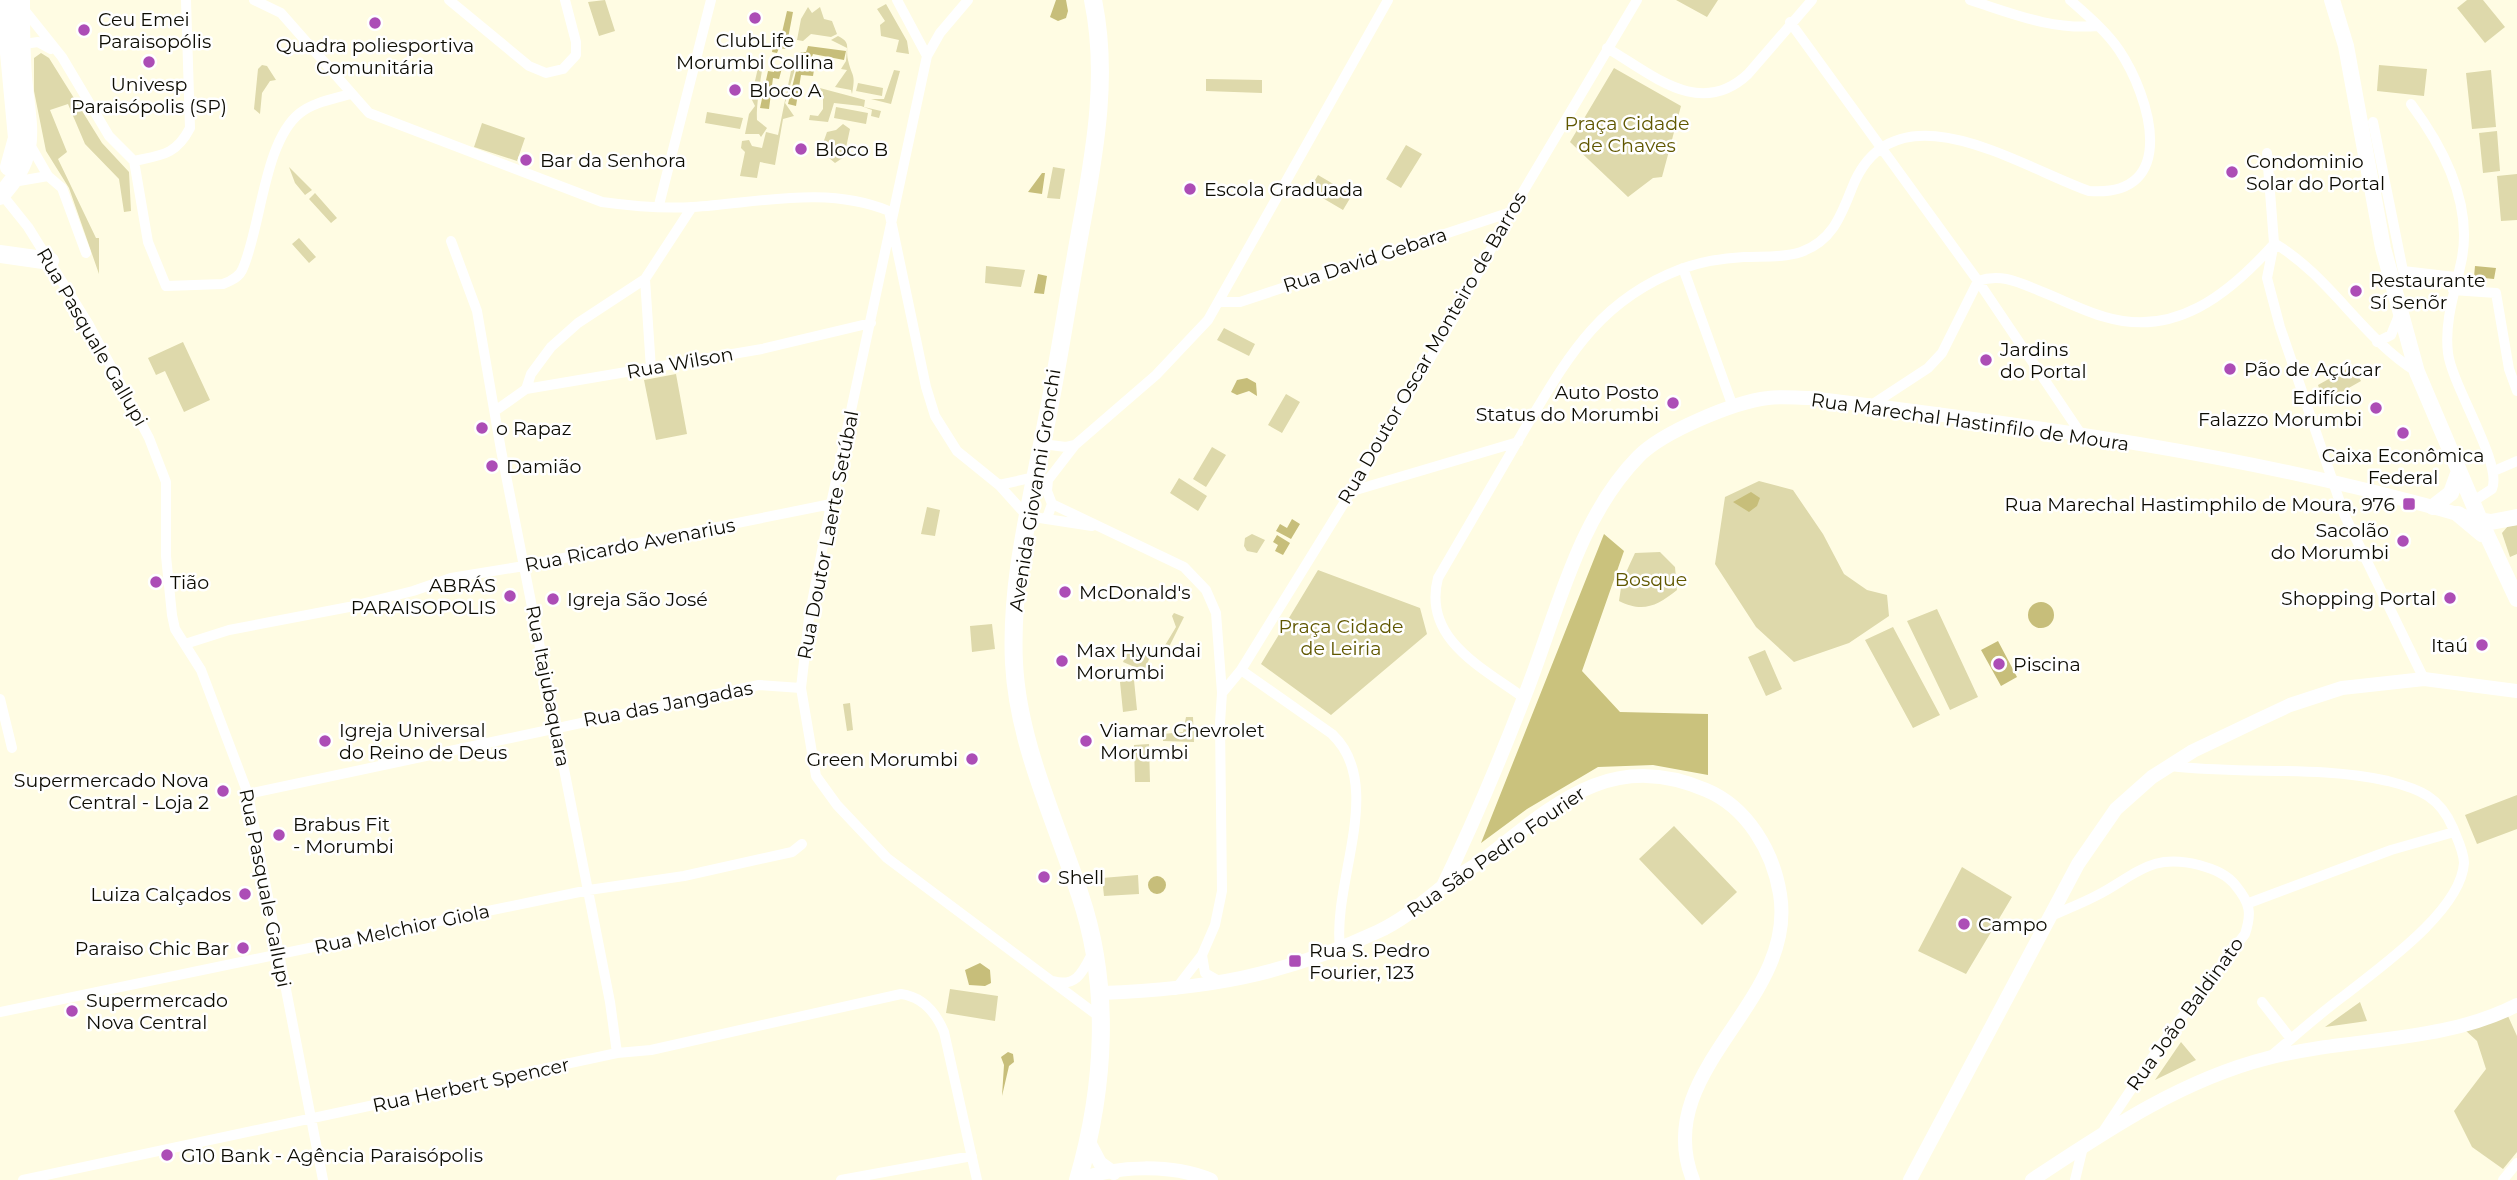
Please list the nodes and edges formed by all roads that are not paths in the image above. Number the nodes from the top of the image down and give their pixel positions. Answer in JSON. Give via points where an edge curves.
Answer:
{"nodes":[{"id":1,"x":4,"y":0,"type":"edge"},
{"id":2,"x":254,"y":0,"type":"edge"},
{"id":3,"x":449,"y":0,"type":"edge"},
{"id":4,"x":565,"y":0,"type":"edge"},
{"id":5,"x":711,"y":0,"type":"edge"},
{"id":6,"x":897,"y":0,"type":"edge"},
{"id":7,"x":968,"y":0,"type":"edge"},
{"id":8,"x":1093,"y":0,"type":"edge"},
{"id":9,"x":1388,"y":0,"type":"edge"},
{"id":10,"x":1637,"y":0,"type":"edge"},
{"id":11,"x":1812,"y":0,"type":"edge"},
{"id":12,"x":1970,"y":0,"type":"edge"},
{"id":13,"x":2070,"y":0,"type":"edge"},
{"id":14,"x":2337,"y":2,"type":"edge"},
{"id":15,"x":21,"y":3,"type":"edge"},
{"id":16,"x":188,"y":3,"type":"edge"},
{"id":17,"x":1790,"y":22,"type":"junction"},
{"id":18,"x":2098,"y":26,"type":"junction"},
{"id":19,"x":15,"y":45,"type":"junction"},
{"id":20,"x":1607,"y":48,"type":"junction"},
{"id":21,"x":927,"y":56,"type":"junction"},
{"id":22,"x":62,"y":57,"type":"junction"},
{"id":23,"x":350,"y":94,"type":"junction"},
{"id":24,"x":2410,"y":104,"type":"dead end"},
{"id":25,"x":2373,"y":122,"type":"dead end"},
{"id":26,"x":29,"y":143,"type":"junction"},
{"id":27,"x":1883,"y":149,"type":"junction"},
{"id":28,"x":2267,"y":153,"type":"dead end"},
{"id":29,"x":134,"y":161,"type":"junction"},
{"id":30,"x":48,"y":176,"type":"junction"},
{"id":31,"x":3,"y":188,"type":"edge"},
{"id":32,"x":659,"y":205,"type":"junction"},
{"id":33,"x":692,"y":207,"type":"junction"},
{"id":34,"x":1511,"y":212,"type":"junction"},
{"id":35,"x":892,"y":214,"type":"junction"},
{"id":36,"x":451,"y":240,"type":"dead end"},
{"id":37,"x":2274,"y":243,"type":"junction"},
{"id":38,"x":86,"y":253,"type":"dead end"},
{"id":39,"x":0,"y":254,"type":"edge"},
{"id":40,"x":50,"y":261,"type":"junction"},
{"id":41,"x":1684,"y":268,"type":"junction"},
{"id":42,"x":2455,"y":277,"type":"junction"},
{"id":43,"x":645,"y":279,"type":"junction"},
{"id":44,"x":1978,"y":281,"type":"junction"},
{"id":45,"x":2453,"y":290,"type":"junction"},
{"id":46,"x":1219,"y":302,"type":"junction"},
{"id":47,"x":2400,"y":312,"type":"junction"},
{"id":48,"x":871,"y":323,"type":"junction"},
{"id":49,"x":2377,"y":342,"type":"junction"},
{"id":50,"x":651,"y":369,"type":"junction"},
{"id":51,"x":2417,"y":372,"type":"junction"},
{"id":52,"x":526,"y":388,"type":"junction"},
{"id":53,"x":2517,"y":391,"type":"edge"},
{"id":54,"x":1870,"y":406,"type":"junction"},
{"id":55,"x":1733,"y":407,"type":"junction"},
{"id":56,"x":495,"y":411,"type":"junction"},
{"id":57,"x":2083,"y":437,"type":"junction"},
{"id":58,"x":1518,"y":442,"type":"junction"},
{"id":59,"x":1042,"y":444,"type":"junction"},
{"id":60,"x":1075,"y":445,"type":"junction"},
{"id":61,"x":2517,"y":461,"type":"edge"},
{"id":62,"x":2459,"y":471,"type":"junction"},
{"id":63,"x":2494,"y":471,"type":"junction"},
{"id":64,"x":1035,"y":477,"type":"junction"},
{"id":65,"x":2331,"y":480,"type":"junction"},
{"id":66,"x":999,"y":485,"type":"junction"},
{"id":67,"x":1348,"y":492,"type":"junction"},
{"id":68,"x":2472,"y":502,"type":"junction"},
{"id":69,"x":831,"y":504,"type":"junction"},
{"id":70,"x":1052,"y":504,"type":"junction"},
{"id":71,"x":2433,"y":507,"type":"junction"},
{"id":72,"x":2458,"y":514,"type":"junction"},
{"id":73,"x":1027,"y":516,"type":"junction"},
{"id":74,"x":2517,"y":517,"type":"edge"},
{"id":75,"x":1047,"y":518,"type":"junction"},
{"id":76,"x":2480,"y":520,"type":"junction"},
{"id":77,"x":1092,"y":526,"type":"junction"},
{"id":78,"x":2491,"y":544,"type":"junction"},
{"id":79,"x":524,"y":566,"type":"junction"},
{"id":80,"x":2517,"y":599,"type":"edge"},
{"id":81,"x":185,"y":644,"type":"junction"},
{"id":82,"x":1241,"y":670,"type":"junction"},
{"id":83,"x":2424,"y":679,"type":"junction"},
{"id":84,"x":2513,"y":687,"type":"edge"},
{"id":85,"x":801,"y":688,"type":"junction"},
{"id":86,"x":1222,"y":693,"type":"junction"},
{"id":87,"x":1524,"y":698,"type":"junction"},
{"id":88,"x":0,"y":699,"type":"edge"},
{"id":89,"x":556,"y":727,"type":"junction"},
{"id":90,"x":12,"y":748,"type":"dead end"},
{"id":91,"x":2171,"y":766,"type":"junction"},
{"id":92,"x":248,"y":794,"type":"junction"},
{"id":93,"x":2454,"y":832,"type":"junction"},
{"id":94,"x":1466,"y":839,"type":"junction"},
{"id":95,"x":802,"y":844,"type":"dead end"},
{"id":96,"x":1485,"y":859,"type":"junction"},
{"id":97,"x":1443,"y":886,"type":"junction"},
{"id":98,"x":589,"y":890,"type":"junction"},
{"id":99,"x":2249,"y":903,"type":"junction"},
{"id":100,"x":2050,"y":916,"type":"junction"},
{"id":101,"x":1340,"y":948,"type":"junction"},
{"id":102,"x":1095,"y":950,"type":"junction"},
{"id":103,"x":1202,"y":955,"type":"junction"},
{"id":104,"x":279,"y":956,"type":"junction"},
{"id":105,"x":1051,"y":980,"type":"junction"},
{"id":106,"x":1228,"y":982,"type":"junction"},
{"id":107,"x":1175,"y":990,"type":"junction"},
{"id":108,"x":1102,"y":993,"type":"junction"},
{"id":109,"x":2262,"y":1002,"type":"dead end"},
{"id":110,"x":2517,"y":1005,"type":"edge"},
{"id":111,"x":0,"y":1012,"type":"edge"},
{"id":112,"x":1101,"y":1018,"type":"junction"},
{"id":113,"x":2291,"y":1039,"type":"junction"},
{"id":114,"x":617,"y":1053,"type":"junction"},
{"id":115,"x":2269,"y":1058,"type":"junction"},
{"id":116,"x":311,"y":1119,"type":"junction"},
{"id":117,"x":2100,"y":1136,"type":"junction"},
{"id":118,"x":1089,"y":1142,"type":"junction"},
{"id":119,"x":2083,"y":1146,"type":"junction"},
{"id":120,"x":972,"y":1156,"type":"junction"},
{"id":121,"x":2517,"y":1163,"type":"edge"},
{"id":122,"x":1114,"y":1172,"type":"junction"},
{"id":123,"x":23,"y":1180,"type":"edge"},
{"id":124,"x":323,"y":1180,"type":"edge"},
{"id":125,"x":841,"y":1180,"type":"edge"},
{"id":126,"x":977,"y":1180,"type":"edge"},
{"id":127,"x":1078,"y":1180,"type":"edge"},
{"id":128,"x":1211,"y":1180,"type":"edge"},
{"id":129,"x":1693,"y":1180,"type":"edge"},
{"id":130,"x":1910,"y":1180,"type":"edge"},
{"id":131,"x":2032,"y":1180,"type":"edge"},
{"id":132,"x":2075,"y":1180,"type":"edge"},
{"id":133,"x":2503,"y":1180,"type":"edge"}],
"edges":[{"from":1,"to":19,"type":"main road"},
{"from":2,"to":23,"type":"street","via":[[281,13]]},
{"from":3,"to":4,"type":"street","via":[[529,66],[545,73],[563,69],[576,55]]},
{"from":5,"to":32,"type":"street"},
{"from":6,"to":21,"type":"street"},
{"from":7,"to":21,"type":"street","name":"Rua Doutor Laerte Setúbal"},
{"from":8,"to":59,"type":"main road","name":"Avenida Giovanni Gronchi","via":[[1101,70],[1094,154]]},
{"from":9,"to":46,"type":"street"},
{"from":10,"to":20,"type":"street","name":"Rua Doutor Oscar Monteiro de Barros"},
{"from":11,"to":17,"type":"street"},
{"from":12,"to":18,"type":"street","via":[[2037,23]]},
{"from":13,"to":18,"type":"street"},
{"from":14,"to":47,"type":"main road","via":[[2383,248]]},
{"from":15,"to":19,"type":"main road"},
{"from":15,"to":22,"type":"street"},
{"from":16,"to":29,"type":"street","via":[[190,128],[181,144],[165,155]]},
{"from":17,"to":20,"type":"street","via":[[1738,84],[1713,94],[1688,93]]},
{"from":17,"to":27,"type":"street"},
{"from":18,"to":27,"type":"street","via":[[2118,49],[2138,85],[2151,129],[2146,167],[2130,183],[2105,192],[2090,191],[1953,137],[1921,136]]},
{"from":19,"to":22,"type":"street","via":[[38,42]]},
{"from":19,"to":26,"type":"main road","via":[[30,124]]},
{"from":19,"to":31,"type":"main road","via":[[17,138]]},
{"from":20,"to":34,"type":"street","name":"Rua Doutor Oscar Monteiro de Barros"},
{"from":21,"to":35,"type":"street","name":"Rua Doutor Laerte Setúbal"},
{"from":22,"to":29,"type":"street","via":[[109,136]]},
{"from":23,"to":29,"type":"street","via":[[300,113],[284,132],[243,269],[231,281],[202,287],[166,286],[148,242]]},
{"from":23,"to":32,"type":"street","via":[[369,113],[392,123],[602,202]]},
{"from":24,"to":42,"type":"street","via":[[2430,131],[2455,184],[2464,239]]},
{"from":25,"to":42,"type":"street","via":[[2403,271]]},
{"from":26,"to":30,"type":"street"},
{"from":26,"to":31,"type":"main road","via":[[25,161]]},
{"from":27,"to":41,"type":"street","via":[[1857,176],[1838,223],[1815,245],[1785,256],[1728,258]]},
{"from":27,"to":44,"type":"street"},
{"from":28,"to":37,"type":"street"},
{"from":30,"to":31,"type":"street"},
{"from":30,"to":38,"type":"street","via":[[62,188]]},
{"from":31,"to":40,"type":"street","name":"Rua Pasquale Gallupi"},
{"from":32,"to":33,"type":"street"},
{"from":33,"to":35,"type":"street","via":[[797,195],[883,208]]},
{"from":33,"to":43,"type":"street"},
{"from":34,"to":46,"type":"street","name":"Rua David Gebara","via":[[1240,302]]},
{"from":34,"to":67,"type":"street","name":"Rua Doutor Oscar Monteiro de Barros","via":[[1451,323]]},
{"from":35,"to":48,"type":"street","name":"Rua Doutor Laerte Setúbal"},
{"from":35,"to":66,"type":"street","via":[[935,416],[957,450]]},
{"from":36,"to":56,"type":"street","name":"Rua Itajubaquara","via":[[477,311]]},
{"from":37,"to":44,"type":"street","via":[[2218,298],[2186,315],[2162,320],[2105,317],[2012,279]]},
{"from":37,"to":49,"type":"street","via":[[2301,262]]},
{"from":37,"to":65,"type":"street","via":[[2267,278]]},
{"from":39,"to":40,"type":"main road"},
{"from":40,"to":81,"type":"street","name":"Rua Pasquale Gallupi","via":[[118,377],[166,482],[169,601],[175,629]]},
{"from":41,"to":55,"type":"street"},
{"from":41,"to":58,"type":"street","via":[[1634,292],[1598,320],[1569,355]]},
{"from":42,"to":45,"type":"street"},
{"from":43,"to":50,"type":"street"},
{"from":43,"to":52,"type":"street","via":[[578,323],[551,348]]},
{"from":44,"to":54,"type":"street","via":[[1942,354]]},
{"from":44,"to":57,"type":"street"},
{"from":45,"to":53,"type":"street","via":[[2496,293]]},
{"from":45,"to":63,"type":"street","via":[[2447,352]]},
{"from":46,"to":60,"type":"street","via":[[1200,331],[1156,375]]},
{"from":47,"to":49,"type":"street","via":[[2395,330]]},
{"from":47,"to":51,"type":"main road"},
{"from":48,"to":50,"type":"street","name":"Rua Wilson"},
{"from":48,"to":69,"type":"street","name":"Rua Doutor Laerte Setúbal"},
{"from":49,"to":51,"type":"street"},
{"from":50,"to":52,"type":"street","name":"Rua Wilson"},
{"from":51,"to":62,"type":"main road"},
{"from":52,"to":56,"type":"street","name":"Rua Wilson"},
{"from":54,"to":55,"type":"street","name":"Rua Marechal Hastinfilo de Moura","via":[[1767,398]]},
{"from":54,"to":57,"type":"street","name":"Rua Marechal Hastinfilo de Moura"},
{"from":55,"to":87,"type":"street","name":"Rua Marechal Hastinfilo de Moura","via":[[1657,443],[1639,456],[1612,489],[1573,569]]},
{"from":56,"to":79,"type":"street","name":"Rua Itajubaquara"},
{"from":57,"to":65,"type":"street","name":"Rua Marechal Hastinfilo de Moura"},
{"from":58,"to":67,"type":"street"},
{"from":58,"to":87,"type":"street","via":[[1438,579],[1434,598],[1438,620],[1450,641]]},
{"from":59,"to":60,"type":"street"},
{"from":59,"to":64,"type":"main road","name":"Avenida Giovanni Gronchi"},
{"from":60,"to":70,"type":"street","via":[[1048,481],[1046,491]]},
{"from":61,"to":63,"type":"street"},
{"from":62,"to":68,"type":"main road"},
{"from":62,"to":71,"type":"main road","via":[[2451,493]]},
{"from":63,"to":68,"type":"street","via":[[2492,489]]},
{"from":64,"to":66,"type":"street"},
{"from":64,"to":73,"type":"main road","name":"Avenida Giovanni Gronchi"},
{"from":65,"to":71,"type":"street","name":"Rua Marechal Hastinfilo de Moura"},
{"from":65,"to":83,"type":"street"},
{"from":66,"to":73,"type":"street"},
{"from":67,"to":82,"type":"street","name":"Rua Doutor Oscar Monteiro de Barros"},
{"from":68,"to":76,"type":"main road"},
{"from":69,"to":79,"type":"street","name":"Rua Ricardo Avenarius"},
{"from":69,"to":85,"type":"street","name":"Rua Doutor Laerte Setúbal"},
{"from":70,"to":75,"type":"street"},
{"from":70,"to":77,"type":"street"},
{"from":71,"to":72,"type":"street","name":"Rua Marechal Hastinfilo de Moura"},
{"from":72,"to":76,"type":"street","name":"Rua Marechal Hastinfilo de Moura"},
{"from":72,"to":78,"type":"main road"},
{"from":73,"to":75,"type":"street"},
{"from":73,"to":102,"type":"main road","name":"Avenida Giovanni Gronchi","via":[[1013,621],[1020,714]]},
{"from":74,"to":76,"type":"main road","name":"Rua Marechal Hastinfilo de Moura"},
{"from":75,"to":77,"type":"street"},
{"from":76,"to":78,"type":"main road"},
{"from":77,"to":86,"type":"street","via":[[1184,567],[1206,590],[1216,613]]},
{"from":78,"to":80,"type":"main road"},
{"from":79,"to":81,"type":"street","name":"Rua Ricardo Avenarius","via":[[451,578],[387,598],[229,630]]},
{"from":79,"to":89,"type":"street","name":"Rua Itajubaquara"},
{"from":81,"to":92,"type":"street","name":"Rua Pasquale Gallupi","via":[[201,670]]},
{"from":82,"to":86,"type":"street","name":"Rua Doutor Oscar Monteiro de Barros"},
{"from":82,"to":101,"type":"street","via":[[1332,734],[1353,764],[1358,785],[1339,909]]},
{"from":83,"to":84,"type":"street"},
{"from":83,"to":91,"type":"street","via":[[2319,694],[2258,719]]},
{"from":85,"to":89,"type":"street","name":"Rua das Jangadas","via":[[759,685]]},
{"from":85,"to":105,"type":"street","name":"Rua Doutor Laerte Setúbal","via":[[816,776],[837,805],[887,858]]},
{"from":86,"to":103,"type":"street","via":[[1222,891]]},
{"from":87,"to":94,"type":"street","name":"Rua Marechal Hastinfilo de Moura"},
{"from":88,"to":90,"type":"street"},
{"from":89,"to":92,"type":"street","name":"Rua das Jangadas"},
{"from":89,"to":98,"type":"street","name":"Rua Itajubaquara"},
{"from":91,"to":93,"type":"street","via":[[2307,771],[2390,782],[2434,798]]},
{"from":91,"to":100,"type":"street","via":[[2135,792],[2108,820]]},
{"from":92,"to":104,"type":"street","name":"Rua Pasquale Gallupi"},
{"from":93,"to":99,"type":"street","via":[[2391,850]]},
{"from":93,"to":113,"type":"street","via":[[2464,863],[2428,926]]},
{"from":94,"to":96,"type":"street","via":[[1469,849]]},
{"from":94,"to":97,"type":"street","name":"Rua Marechal Hastinfilo de Moura"},
{"from":95,"to":98,"type":"street","name":"Rua Melchior Giola","via":[[792,852],[711,870]]},
{"from":96,"to":97,"type":"street","name":"Rua São Pedro Fourier"},
{"from":96,"to":129,"type":"street","name":"Rua São Pedro Fourier","via":[[1569,796],[1624,775],[1664,776],[1717,794],[1749,822],[1764,845],[1780,892],[1782,930],[1760,984],[1687,1110],[1683,1140]]},
{"from":97,"to":101,"type":"street","name":"Rua São Pedro Fourier","via":[[1413,912]]},
{"from":98,"to":104,"type":"street","name":"Rua Melchior Giola"},
{"from":98,"to":114,"type":"street","name":"Rua Itajubaquara"},
{"from":99,"to":100,"type":"street","via":[[2224,875],[2172,859],[2141,868],[2105,891]]},
{"from":99,"to":117,"type":"street","name":"Rua João Baldinato","via":[[2245,934],[2160,1046]]},
{"from":100,"to":130,"type":"street"},
{"from":101,"to":106,"type":"street","name":"Rua São Pedro Fourier","via":[[1299,965]]},
{"from":102,"to":105,"type":"street","via":[[1075,980],[1068,984]]},
{"from":102,"to":108,"type":"main road","name":"Avenida Giovanni Gronchi"},
{"from":103,"to":106,"type":"street","via":[[1205,973]]},
{"from":103,"to":107,"type":"street"},
{"from":104,"to":111,"type":"street","name":"Rua Melchior Giola"},
{"from":104,"to":116,"type":"street","name":"Rua Pasquale Gallupi"},
{"from":105,"to":112,"type":"street","name":"Rua Doutor Laerte Setúbal"},
{"from":106,"to":107,"type":"street","name":"Rua São Pedro Fourier"},
{"from":107,"to":108,"type":"street","name":"Rua São Pedro Fourier"},
{"from":108,"to":112,"type":"main road","name":"Avenida Giovanni Gronchi"},
{"from":109,"to":113,"type":"street"},
{"from":110,"to":115,"type":"street","via":[[2457,1027]]},
{"from":112,"to":118,"type":"main road","name":"Avenida Giovanni Gronchi"},
{"from":113,"to":115,"type":"street"},
{"from":114,"to":116,"type":"street","name":"Rua Herbert Spencer"},
{"from":114,"to":120,"type":"street","name":"Rua Herbert Spencer","via":[[651,1050],[896,994],[918,999],[936,1016],[944,1032]]},
{"from":115,"to":117,"type":"street","via":[[2221,1073],[2157,1102]]},
{"from":116,"to":123,"type":"street","name":"Rua Herbert Spencer"},
{"from":116,"to":124,"type":"street","name":"Rua Pasquale Gallupi"},
{"from":117,"to":119,"type":"street"},
{"from":118,"to":122,"type":"street","via":[[1100,1163]]},
{"from":118,"to":127,"type":"main road","name":"Avenida Giovanni Gronchi"},
{"from":119,"to":131,"type":"street"},
{"from":119,"to":132,"type":"street"},
{"from":120,"to":125,"type":"street"},
{"from":120,"to":126,"type":"street"},
{"from":121,"to":133,"type":"street"},
{"from":122,"to":127,"type":"street"},
{"from":122,"to":128,"type":"street","via":[[1178,1169]]}]}
